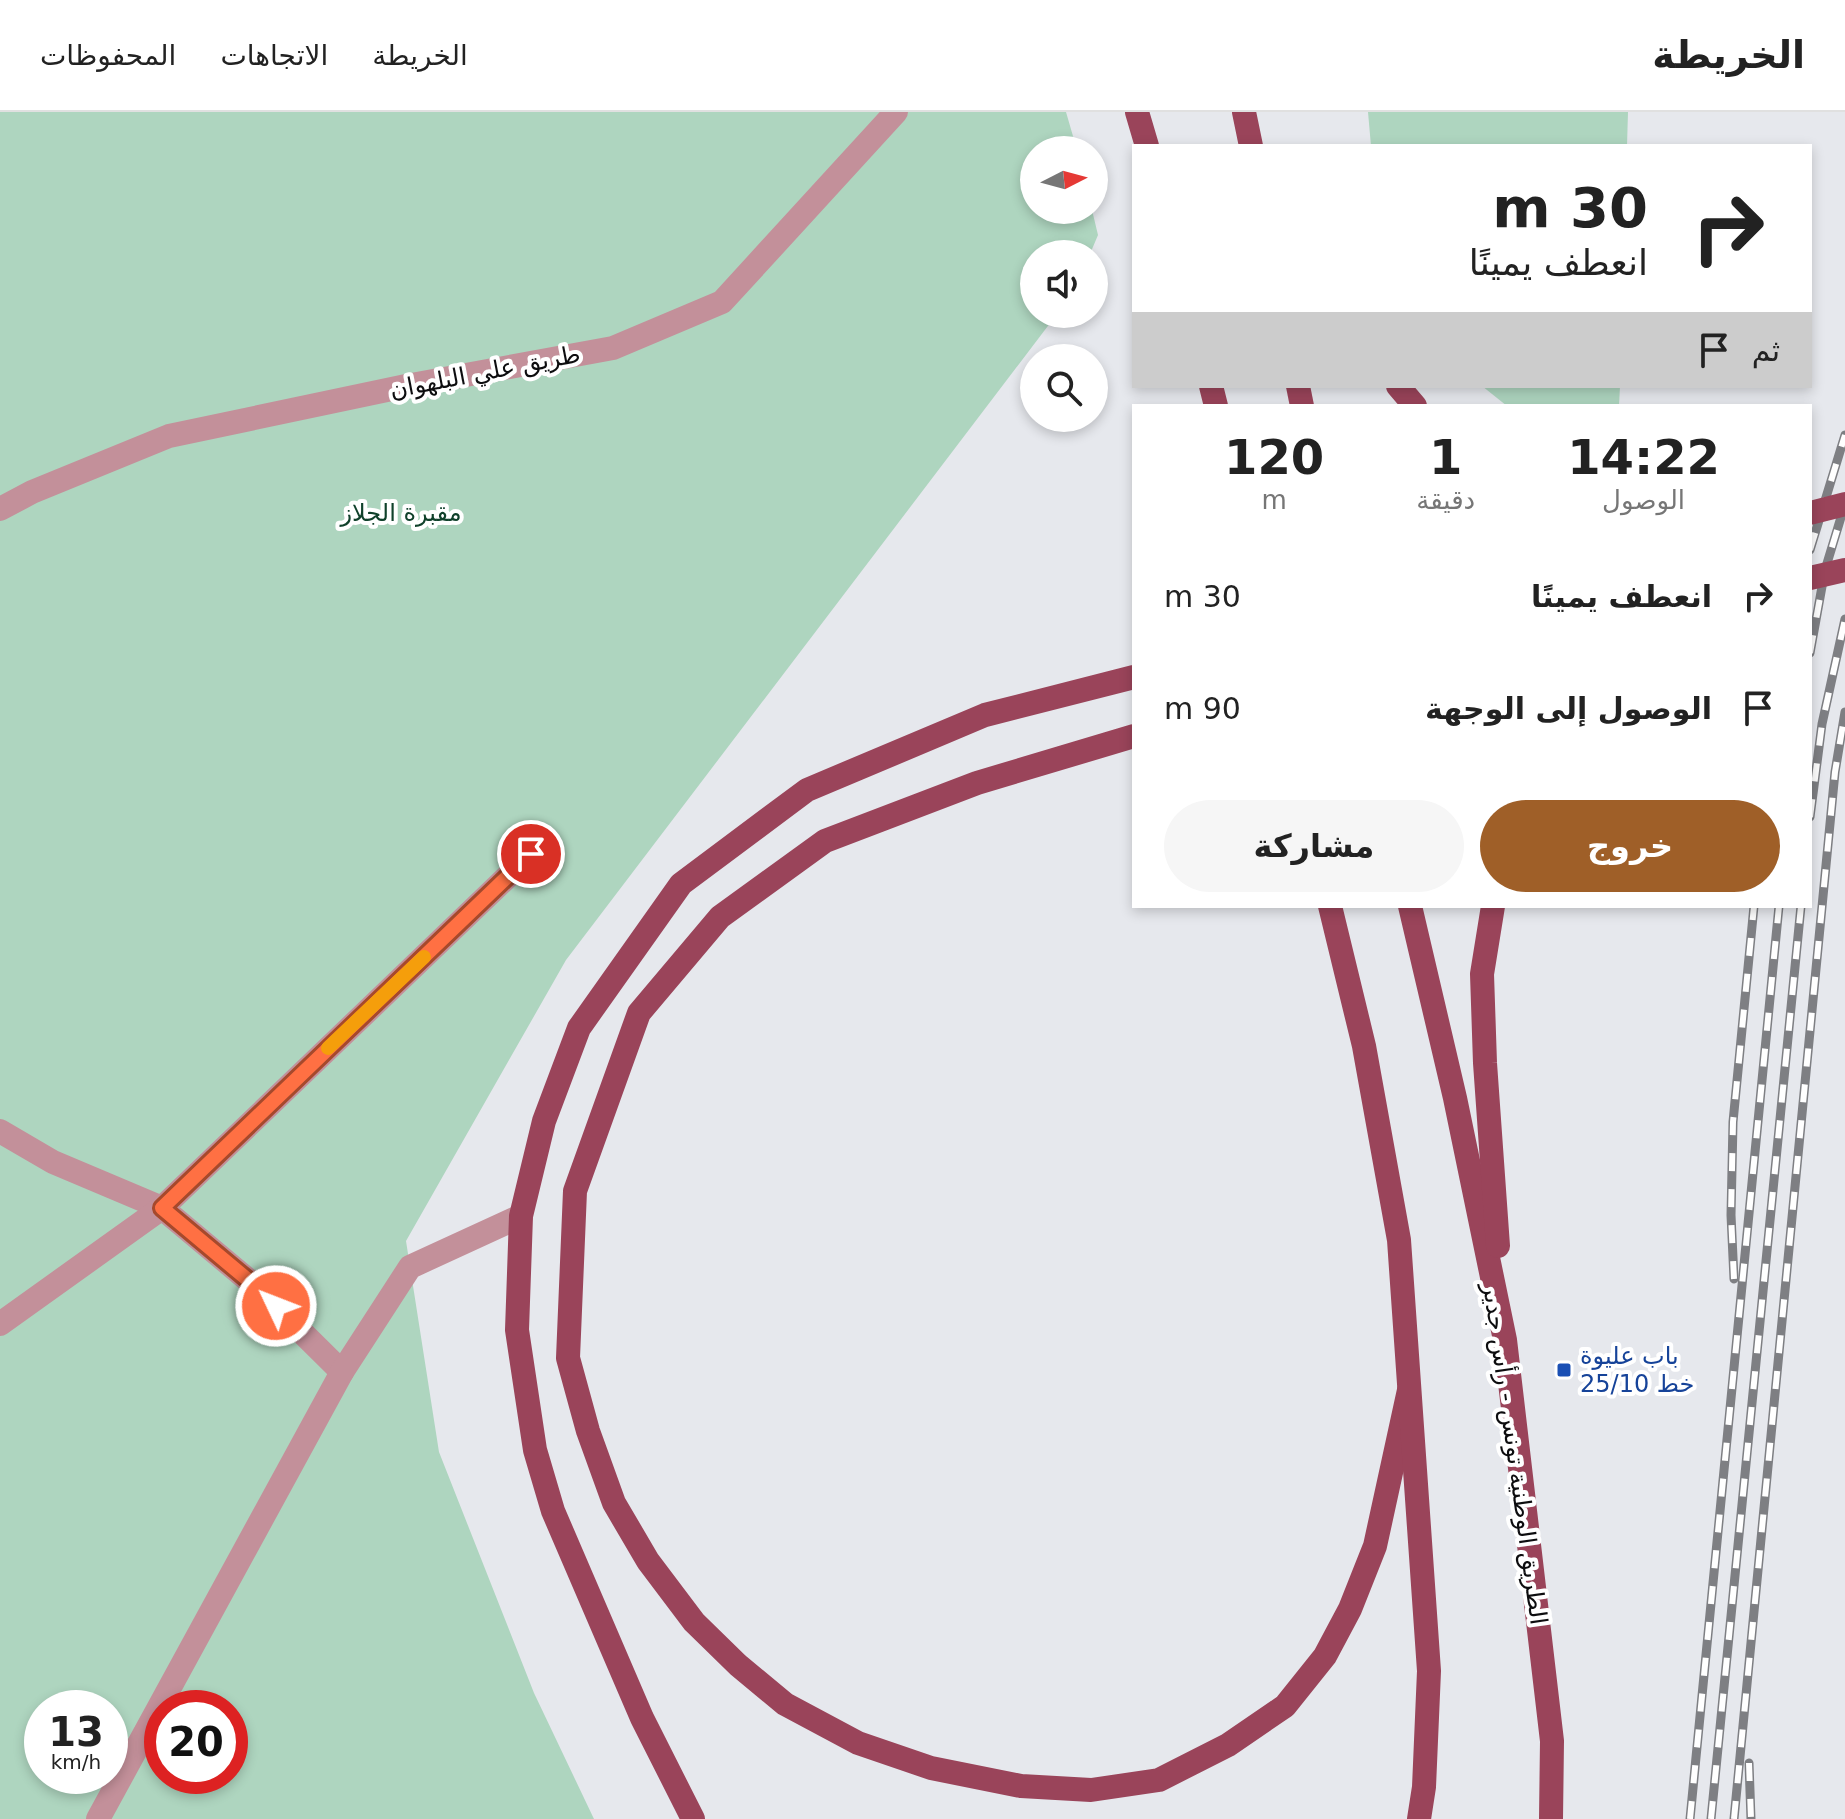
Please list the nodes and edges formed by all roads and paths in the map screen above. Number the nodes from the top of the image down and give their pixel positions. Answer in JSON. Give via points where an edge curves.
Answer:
{"nodes":[{"id":1,"x":896,"y":112,"type":"edge"},
{"id":2,"x":1137,"y":112,"type":"edge"},
{"id":3,"x":1245,"y":116,"type":"edge"},
{"id":4,"x":1146,"y":144,"type":"edge"},
{"id":5,"x":1251,"y":144,"type":"edge"},
{"id":6,"x":1259,"y":144,"type":"edge"},
{"id":7,"x":1400,"y":388,"type":"edge"},
{"id":8,"x":1413,"y":404,"type":"edge"},
{"id":9,"x":1845,"y":504,"type":"edge"},
{"id":10,"x":0,"y":509,"type":"edge"},
{"id":11,"x":1812,"y":512,"type":"edge"},
{"id":12,"x":1845,"y":570,"type":"edge"},
{"id":13,"x":1812,"y":578,"type":"edge"},
{"id":14,"x":1132,"y":678,"type":"edge"},
{"id":15,"x":1132,"y":737,"type":"edge"},
{"id":16,"x":531,"y":854,"type":"dead end"},
{"id":17,"x":1330,"y":908,"type":"edge"},
{"id":18,"x":1410,"y":908,"type":"edge"},
{"id":19,"x":1493,"y":908,"type":"edge"},
{"id":20,"x":0,"y":1131,"type":"edge"},
{"id":21,"x":162,"y":1208,"type":"junction"},
{"id":22,"x":521,"y":1216,"type":"junction"},
{"id":23,"x":0,"y":1324,"type":"edge"},
{"id":24,"x":1505,"y":1340,"type":"junction"},
{"id":25,"x":342,"y":1372,"type":"junction"},
{"id":26,"x":1409,"y":1390,"type":"junction"},
{"id":27,"x":98,"y":1819,"type":"edge"},
{"id":28,"x":693,"y":1819,"type":"edge"},
{"id":29,"x":1419,"y":1819,"type":"edge"},
{"id":30,"x":1551,"y":1819,"type":"edge"}],
"edges":[{"from":1,"to":10,"type":"lane","name":"طريق علي البلهوان","via":[[722,302],[613,348],[169,436]]},
{"from":2,"to":4,"type":"main road"},
{"from":3,"to":5,"type":"main road"},
{"from":3,"to":6,"type":"main road"},
{"from":7,"to":8,"type":"main road"},
{"from":9,"to":11,"type":"main road","bridge":true},
{"from":12,"to":13,"type":"main road","bridge":true},
{"from":14,"to":22,"type":"main road","via":[[985,715],[807,790],[681,884],[579,1028],[544,1121]]},
{"from":15,"to":26,"type":"main road","via":[[977,783],[825,841],[720,917],[639,1013],[575,1191],[568,1358],[614,1503],[648,1561],[694,1622],[785,1704],[858,1743],[931,1768],[1021,1786],[1091,1790],[1159,1780],[1228,1745],[1285,1706],[1325,1656],[1375,1546]]},
{"from":16,"to":21,"type":"lane"},
{"from":17,"to":26,"type":"main road","via":[[1364,1046],[1399,1240]]},
{"from":18,"to":24,"type":"main road","name":"الطريق الوطنية تونس - رأس جدير"},
{"from":19,"to":24,"type":"main road","via":[[1482,974]]},
{"from":20,"to":21,"type":"lane","via":[[53,1162]]},
{"from":21,"to":23,"type":"lane"},
{"from":21,"to":25,"type":"lane","via":[[254,1285]]},
{"from":22,"to":25,"type":"lane","via":[[410,1267]]},
{"from":22,"to":28,"type":"main road","via":[[517,1330],[535,1450],[559,1524],[642,1718]]},
{"from":24,"to":30,"type":"main road","name":"الطريق الوطنية تونس - رأس جدير","via":[[1552,1741]]},
{"from":25,"to":27,"type":"lane"},
{"from":26,"to":29,"type":"main road","via":[[1429,1671]]}]}
